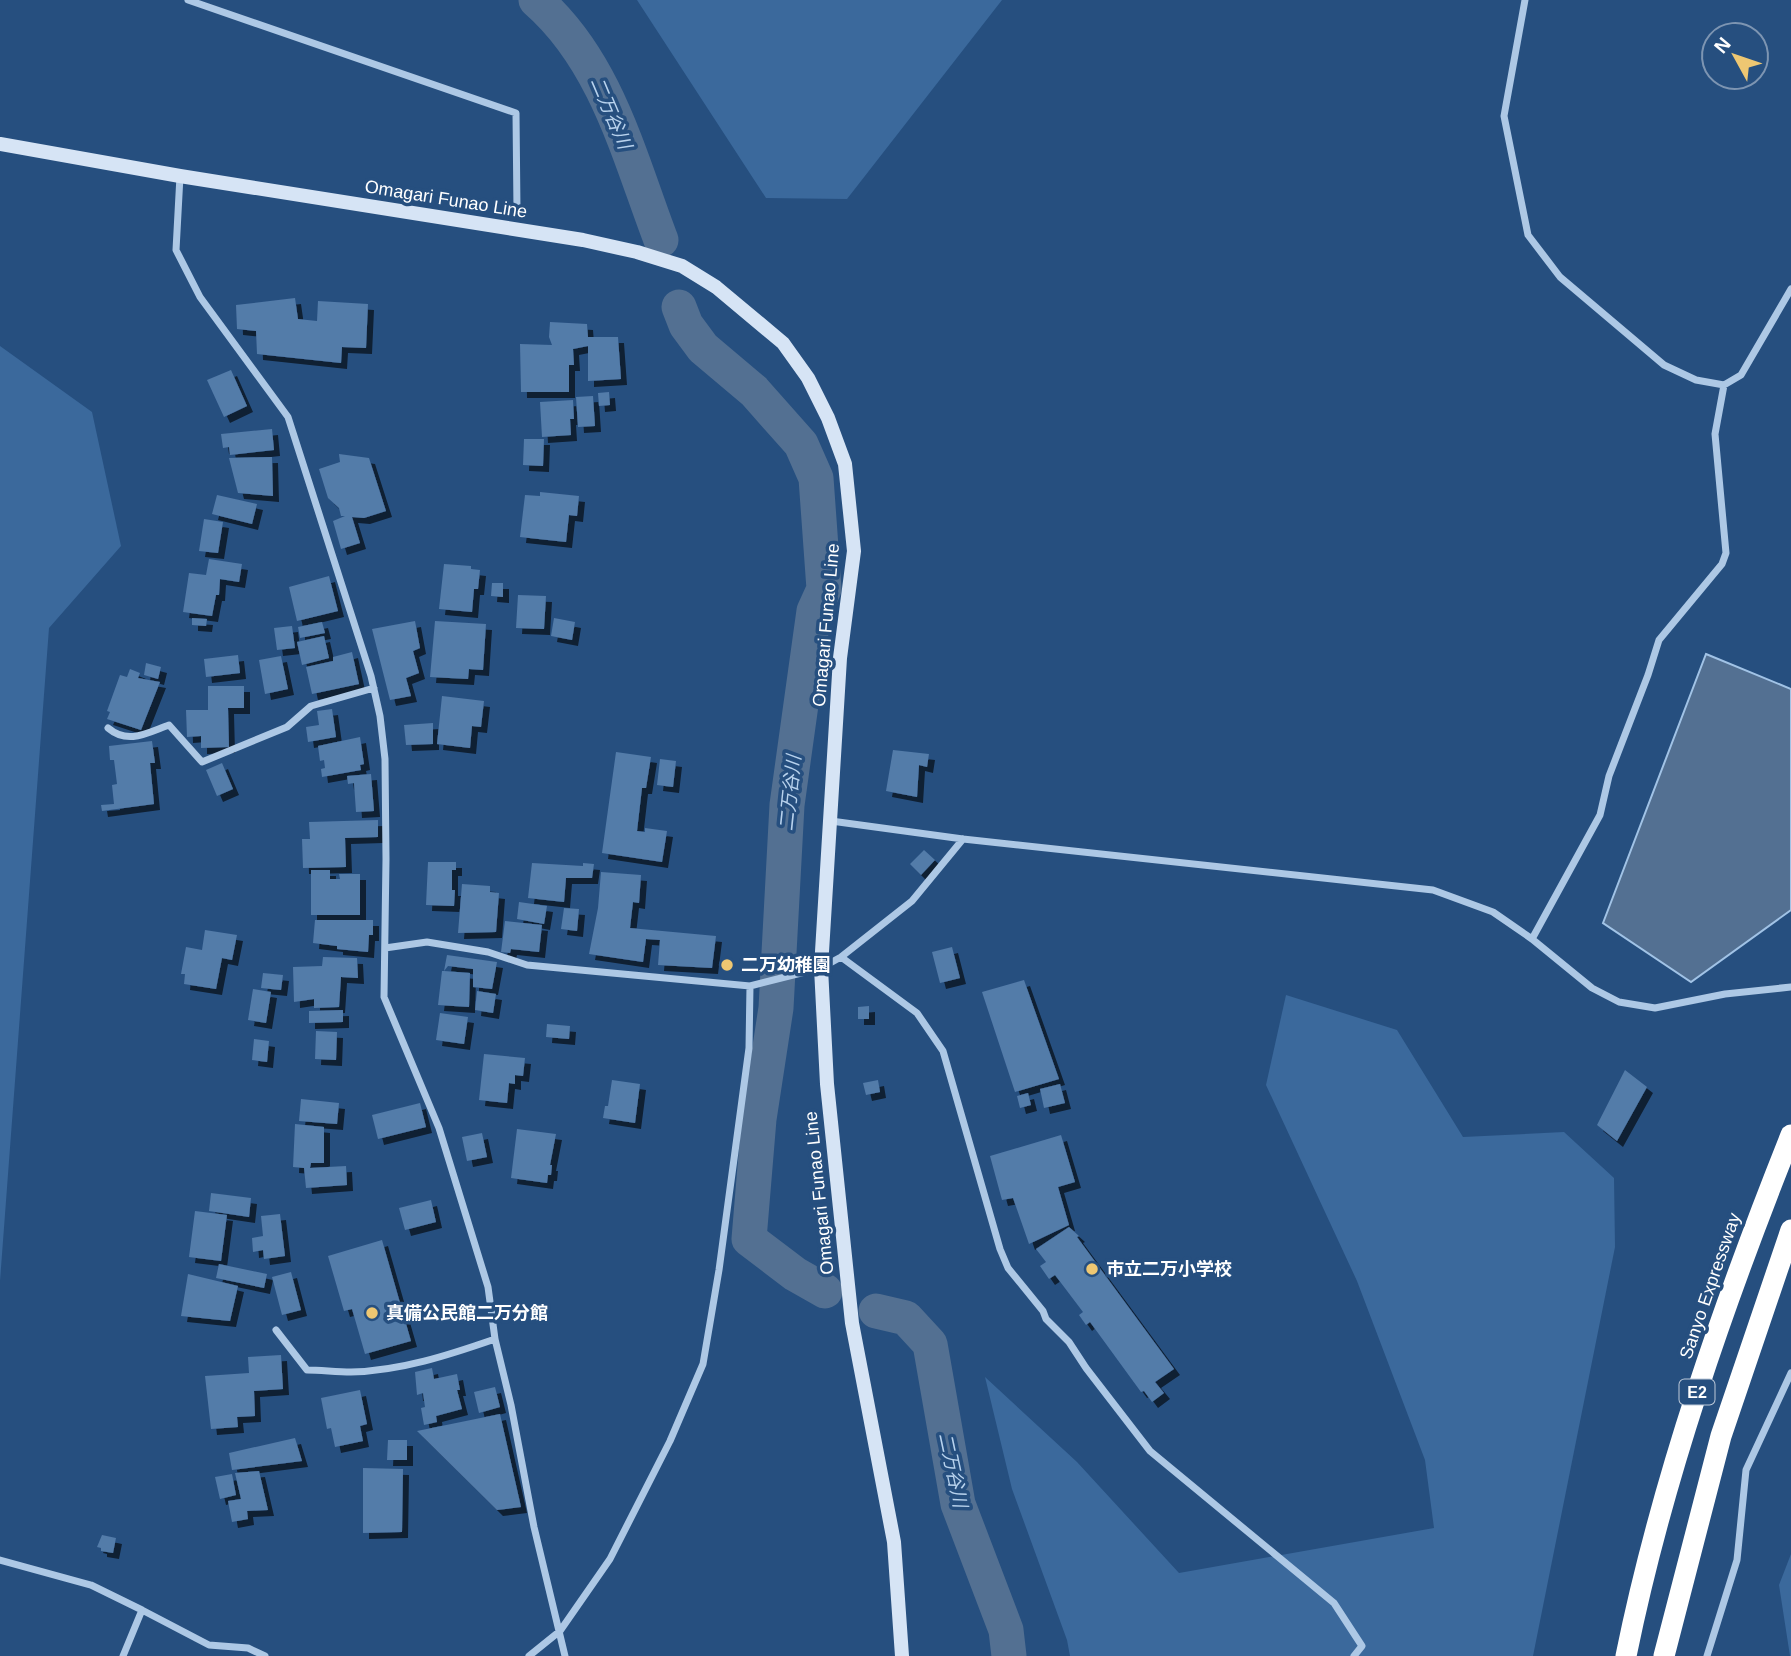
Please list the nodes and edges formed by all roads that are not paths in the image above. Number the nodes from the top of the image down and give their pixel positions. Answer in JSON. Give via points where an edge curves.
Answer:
{"nodes":[{"id":1,"x":188,"y":0,"type":"edge"},
{"id":2,"x":1524,"y":0,"type":"edge"},
{"id":3,"x":0,"y":144,"type":"edge"},
{"id":4,"x":180,"y":176,"type":"junction"},
{"id":5,"x":517,"y":211,"type":"dead end"},
{"id":6,"x":1791,"y":289,"type":"edge"},
{"id":7,"x":1724,"y":384,"type":"junction"},
{"id":8,"x":374,"y":688,"type":"junction"},
{"id":9,"x":108,"y":728,"type":"dead end"},
{"id":10,"x":831,"y":821,"type":"junction"},
{"id":11,"x":964,"y":838,"type":"junction"},
{"id":12,"x":1532,"y":939,"type":"junction"},
{"id":13,"x":385,"y":948,"type":"junction"},
{"id":14,"x":841,"y":957,"type":"junction"},
{"id":15,"x":821,"y":968,"type":"junction"},
{"id":16,"x":750,"y":986,"type":"junction"},
{"id":17,"x":1791,"y":987,"type":"edge"},
{"id":18,"x":1791,"y":1135,"type":"edge"},
{"id":19,"x":1791,"y":1230,"type":"edge"},
{"id":20,"x":276,"y":1330,"type":"dead end"},
{"id":21,"x":495,"y":1339,"type":"junction"},
{"id":22,"x":1791,"y":1373,"type":"edge"},
{"id":23,"x":0,"y":1560,"type":"edge"},
{"id":24,"x":142,"y":1610,"type":"junction"},
{"id":25,"x":560,"y":1631,"type":"junction"},
{"id":26,"x":123,"y":1656,"type":"edge"},
{"id":27,"x":265,"y":1656,"type":"edge"},
{"id":28,"x":529,"y":1656,"type":"edge"},
{"id":29,"x":565,"y":1656,"type":"edge"},
{"id":30,"x":902,"y":1656,"type":"edge"},
{"id":31,"x":1354,"y":1656,"type":"edge"},
{"id":32,"x":1626,"y":1656,"type":"edge"},
{"id":33,"x":1664,"y":1656,"type":"edge"},
{"id":34,"x":1707,"y":1656,"type":"edge"}],
"edges":[{"from":1,"to":5,"type":"street","via":[[516,113]]},
{"from":2,"to":7,"type":"street","via":[[1504,116],[1528,235],[1560,277],[1664,365],[1696,380]]},
{"from":3,"to":4,"type":"main road","name":"Omagari Funao Line"},
{"from":4,"to":8,"type":"street","via":[[176,250],[200,297],[288,417]]},
{"from":4,"to":10,"type":"main road","name":"Omagari Funao Line","via":[[637,252],[682,266],[716,287],[783,343],[828,418],[845,464],[850,507],[854,551],[840,658]]},
{"from":6,"to":7,"type":"street","via":[[1741,375]]},
{"from":7,"to":12,"type":"street","via":[[1715,434],[1727,554],[1659,640],[1609,776],[1600,815]]},
{"from":8,"to":9,"type":"street","via":[[311,706],[287,727],[202,762],[169,725],[135,737],[118,736]]},
{"from":8,"to":13,"type":"street","via":[[385,759]]},
{"from":10,"to":11,"type":"street"},
{"from":10,"to":15,"type":"main road","name":"Omagari Funao Line"},
{"from":11,"to":12,"type":"street","via":[[1433,890],[1493,912]]},
{"from":11,"to":14,"type":"street","via":[[912,901]]},
{"from":12,"to":17,"type":"street","via":[[1592,988],[1619,1002],[1655,1008]]},
{"from":13,"to":16,"type":"street","via":[[427,942],[488,952],[527,965]]},
{"from":13,"to":21,"type":"street","via":[[384,997],[439,1128],[488,1287]]},
{"from":14,"to":15,"type":"street"},
{"from":14,"to":31,"type":"street","via":[[917,1013],[943,1051],[1008,1268],[1150,1451],[1334,1603],[1362,1646]]},
{"from":15,"to":16,"type":"street"},
{"from":15,"to":30,"type":"main road","name":"Omagari Funao Line","via":[[827,1084],[852,1323],[894,1542]]},
{"from":16,"to":25,"type":"street","via":[[749,1048],[703,1364],[610,1559]]},
{"from":18,"to":32,"type":"highway","name":"Sanyo Expressway","number":"E2","via":[[1686,1425]]},
{"from":19,"to":33,"type":"highway","number":"E2","via":[[1721,1436]]},
{"from":20,"to":21,"type":"street","via":[[307,1370],[353,1372],[400,1366]]},
{"from":21,"to":25,"type":"street"},
{"from":22,"to":34,"type":"street","via":[[1746,1470],[1737,1560]]},
{"from":23,"to":24,"type":"street","via":[[91,1585]]},
{"from":24,"to":26,"type":"street"},
{"from":24,"to":27,"type":"street","via":[[209,1645],[248,1648]]},
{"from":25,"to":28,"type":"street"},
{"from":25,"to":29,"type":"street"}]}
